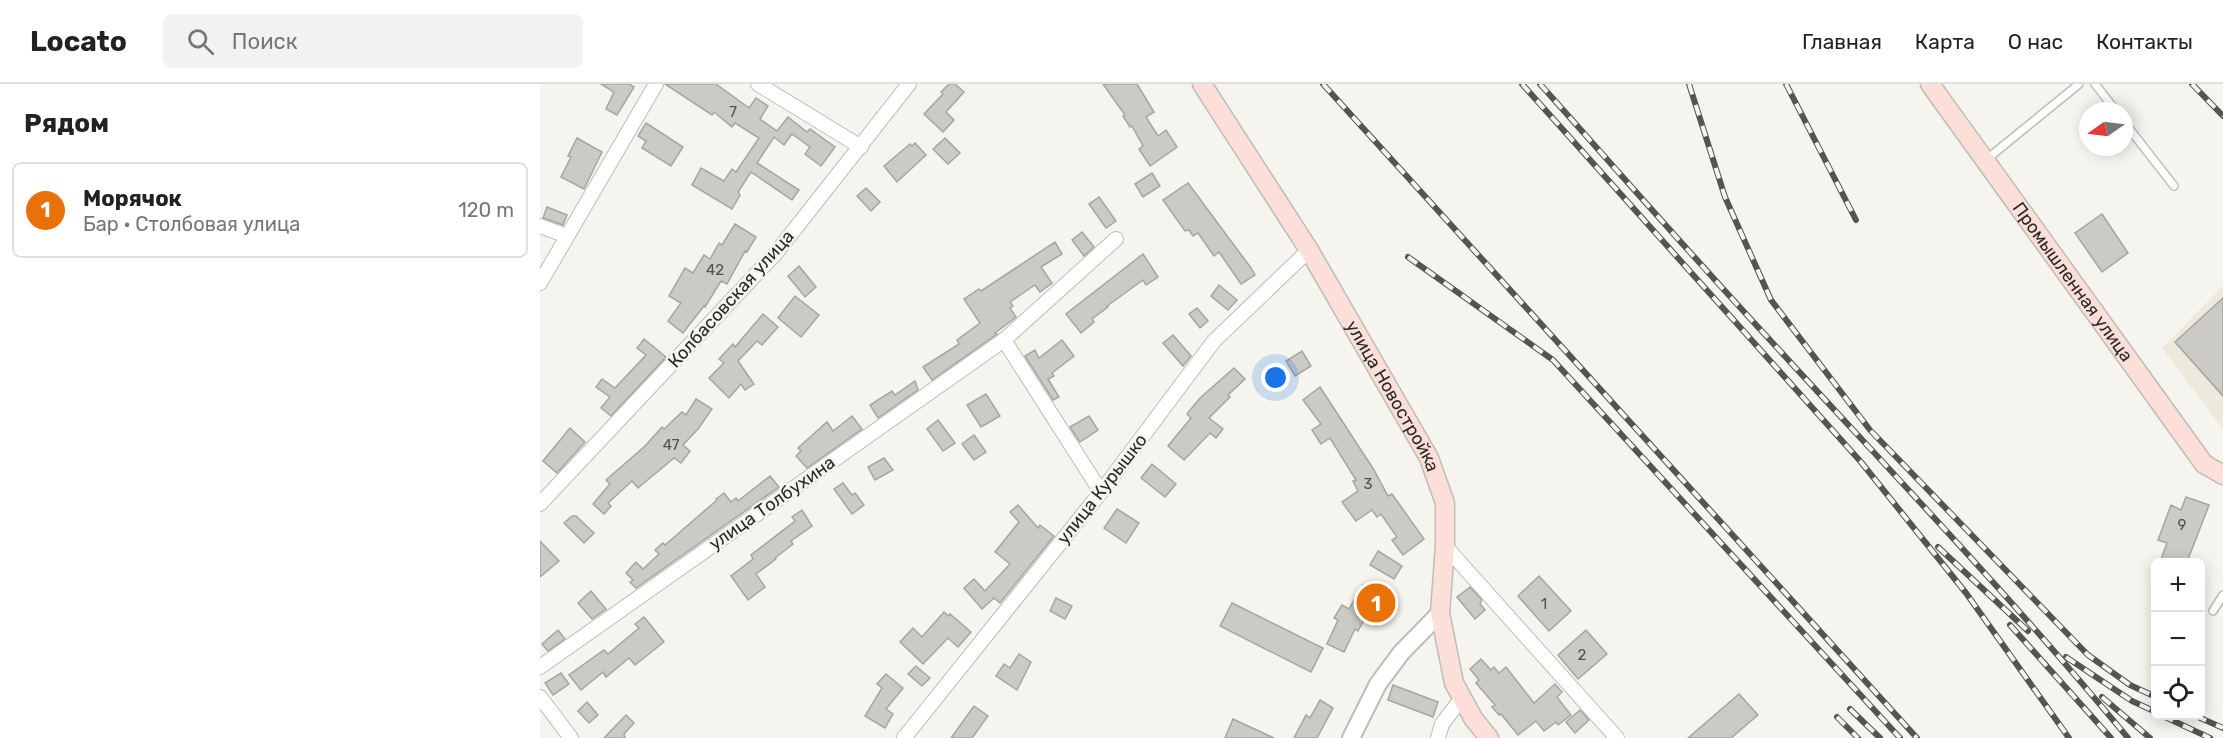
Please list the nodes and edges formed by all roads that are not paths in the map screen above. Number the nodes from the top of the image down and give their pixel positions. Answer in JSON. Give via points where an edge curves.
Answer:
{"nodes":[{"id":1,"x":656,"y":84,"type":"edge"},
{"id":2,"x":758,"y":84,"type":"edge"},
{"id":3,"x":909,"y":84,"type":"edge"},
{"id":4,"x":1202,"y":84,"type":"edge"},
{"id":5,"x":1930,"y":84,"type":"edge"},
{"id":6,"x":2079,"y":84,"type":"edge"},
{"id":7,"x":2095,"y":84,"type":"edge"},
{"id":8,"x":2109,"y":102,"type":"edge"},
{"id":9,"x":2133,"y":134,"type":"edge"},
{"id":10,"x":861,"y":147,"type":"junction"},
{"id":11,"x":1985,"y":160,"type":"junction"},
{"id":12,"x":2174,"y":186,"type":"dead end"},
{"id":13,"x":540,"y":226,"type":"edge"},
{"id":14,"x":567,"y":236,"type":"junction"},
{"id":15,"x":1116,"y":239,"type":"dead end"},
{"id":16,"x":1309,"y":250,"type":"junction"},
{"id":17,"x":540,"y":283,"type":"edge"},
{"id":18,"x":1004,"y":340,"type":"junction"},
{"id":19,"x":2223,"y":475,"type":"edge"},
{"id":20,"x":1101,"y":492,"type":"junction"},
{"id":21,"x":540,"y":504,"type":"edge"},
{"id":22,"x":1445,"y":546,"type":"junction"},
{"id":23,"x":2223,"y":595,"type":"edge"},
{"id":24,"x":2213,"y":611,"type":"dead end"},
{"id":25,"x":1440,"y":613,"type":"junction"},
{"id":26,"x":540,"y":667,"type":"edge"},
{"id":27,"x":540,"y":697,"type":"edge"},
{"id":28,"x":1462,"y":698,"type":"junction"},
{"id":29,"x":571,"y":738,"type":"edge"},
{"id":30,"x":904,"y":738,"type":"edge"},
{"id":31,"x":1351,"y":738,"type":"edge"},
{"id":32,"x":1438,"y":738,"type":"edge"},
{"id":33,"x":1489,"y":738,"type":"edge"},
{"id":34,"x":1617,"y":738,"type":"edge"}],
"edges":[{"from":1,"to":14,"type":"street"},
{"from":2,"to":10,"type":"street"},
{"from":3,"to":10,"type":"street","name":"Колбасовская улица"},
{"from":4,"to":16,"type":"main road","name":"улица Новостройка"},
{"from":5,"to":11,"type":"main road","name":"Промышленная улица"},
{"from":6,"to":11,"type":"lane"},
{"from":7,"to":8,"type":"lane"},
{"from":9,"to":12,"type":"lane"},
{"from":10,"to":21,"type":"street","name":"Колбасовская улица","via":[[776,253]]},
{"from":11,"to":19,"type":"main road","name":"Промышленная улица","via":[[2204,464]]},
{"from":13,"to":14,"type":"street"},
{"from":14,"to":17,"type":"street"},
{"from":15,"to":18,"type":"street","name":"улица Толбухина"},
{"from":16,"to":20,"type":"street","name":"улица Курышко","via":[[1214,341]]},
{"from":16,"to":22,"type":"main road","name":"улица Новостройка","via":[[1429,458],[1444,503]]},
{"from":18,"to":20,"type":"street"},
{"from":18,"to":26,"type":"street","name":"улица Толбухина"},
{"from":20,"to":30,"type":"street","name":"улица Курышко"},
{"from":22,"to":25,"type":"main road","name":"улица Новостройка"},
{"from":22,"to":34,"type":"street"},
{"from":23,"to":24,"type":"lane"},
{"from":25,"to":28,"type":"main road","name":"улица Новостройка","via":[[1454,683]]},
{"from":25,"to":31,"type":"street","via":[[1401,653],[1378,684]]},
{"from":27,"to":29,"type":"street"},
{"from":28,"to":32,"type":"street","via":[[1442,724]]},
{"from":28,"to":33,"type":"main road","name":"улица Новостройка"}]}
